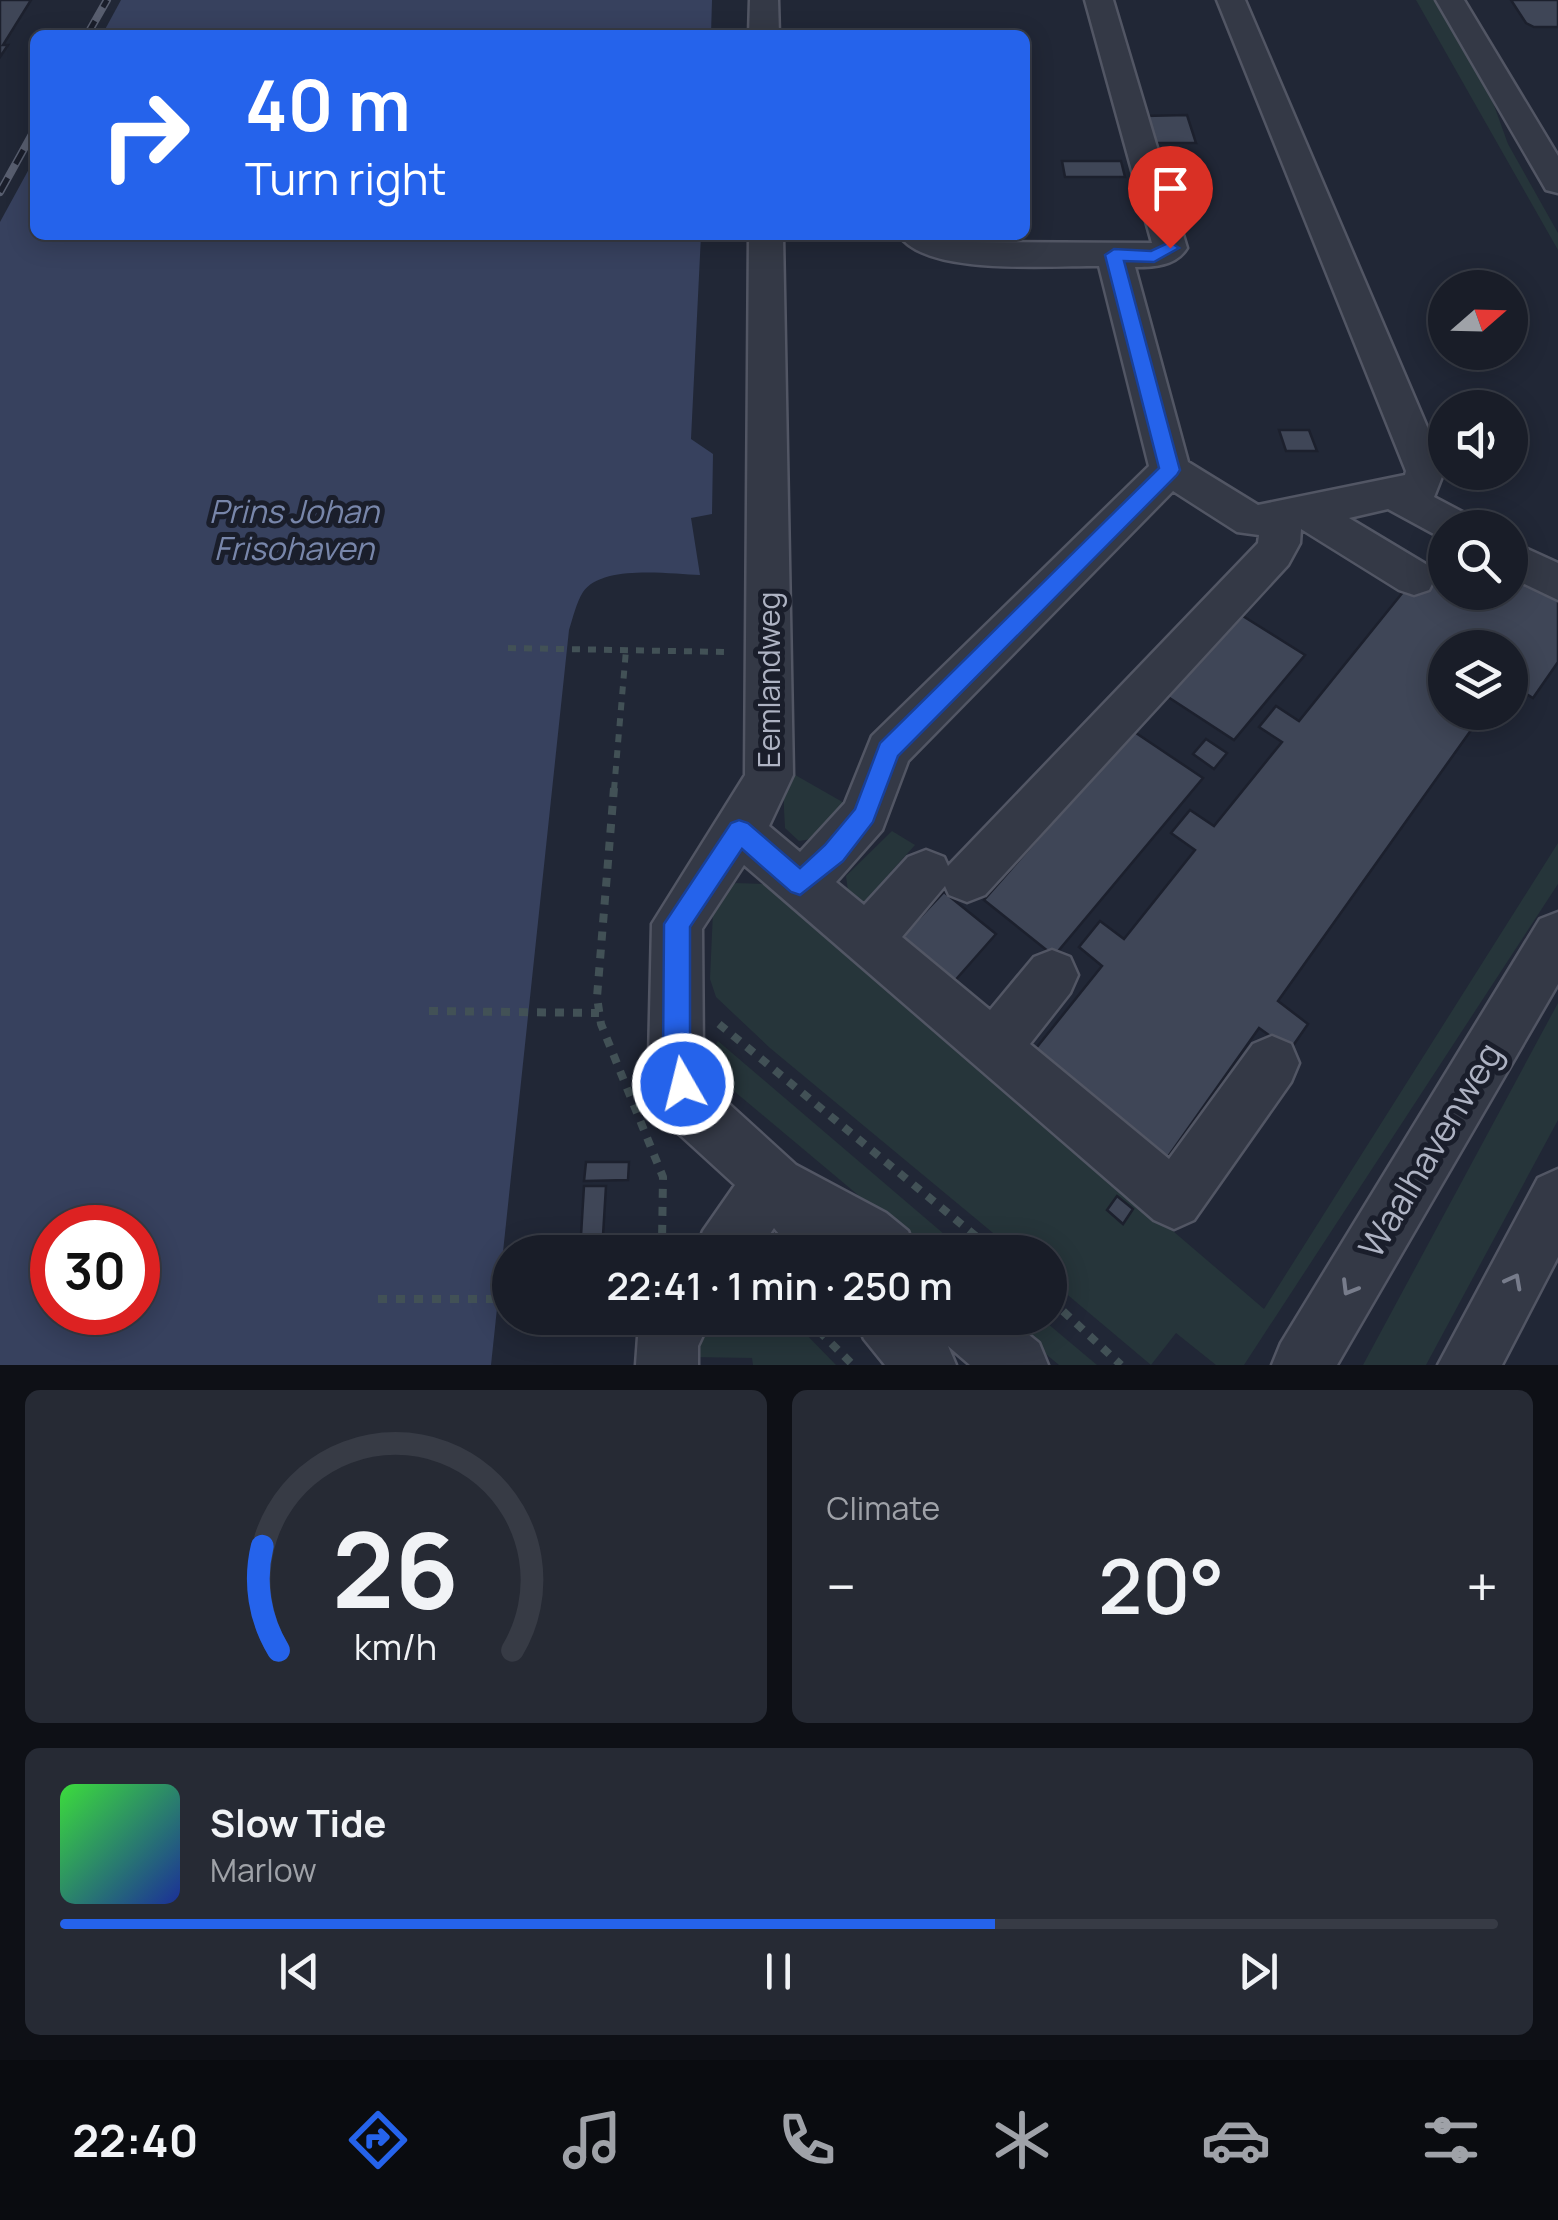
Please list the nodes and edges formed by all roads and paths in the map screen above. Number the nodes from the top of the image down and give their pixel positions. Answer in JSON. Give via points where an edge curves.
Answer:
{"nodes":[{"id":1,"x":764,"y":0,"type":"edge"},
{"id":2,"x":1099,"y":0,"type":"edge"},
{"id":3,"x":1231,"y":0,"type":"edge"},
{"id":4,"x":1450,"y":0,"type":"edge"},
{"id":5,"x":764,"y":30,"type":"edge"},
{"id":6,"x":1558,"y":117,"type":"edge"},
{"id":7,"x":1520,"y":120,"type":"junction"},
{"id":8,"x":1558,"y":183,"type":"edge"},
{"id":9,"x":766,"y":240,"type":"edge"},
{"id":10,"x":928,"y":240,"type":"edge"},
{"id":11,"x":1114,"y":255,"type":"junction"},
{"id":12,"x":1170,"y":470,"type":"junction"},
{"id":13,"x":1395,"y":494,"type":"junction"},
{"id":14,"x":1428,"y":512,"type":"edge"},
{"id":15,"x":1294,"y":516,"type":"junction"},
{"id":16,"x":1528,"y":566,"type":"edge"},
{"id":17,"x":1414,"y":578,"type":"dead end"},
{"id":18,"x":1558,"y":583,"type":"edge"},
{"id":19,"x":508,"y":648,"type":"dead end"},
{"id":20,"x":626,"y":650,"type":"junction"},
{"id":21,"x":769,"y":652,"type":"junction"},
{"id":22,"x":739,"y":831,"type":"junction"},
{"id":23,"x":800,"y":884,"type":"junction"},
{"id":24,"x":1558,"y":936,"type":"edge"},
{"id":25,"x":866,"y":940,"type":"junction"},
{"id":26,"x":1052,"y":976,"type":"dead end"},
{"id":27,"x":676,"y":990,"type":"junction"},
{"id":28,"x":430,"y":1011,"type":"dead end"},
{"id":29,"x":599,"y":1013,"type":"junction"},
{"id":30,"x":994,"y":1048,"type":"junction"},
{"id":31,"x":1272,"y":1063,"type":"dead end"},
{"id":32,"x":772,"y":1180,"type":"junction"},
{"id":33,"x":1558,"y":1198,"type":"edge"},
{"id":34,"x":662,"y":1235,"type":"edge"},
{"id":35,"x":735,"y":1235,"type":"edge"},
{"id":36,"x":818,"y":1235,"type":"edge"},
{"id":37,"x":866,"y":1235,"type":"edge"},
{"id":38,"x":974,"y":1235,"type":"edge"},
{"id":39,"x":492,"y":1299,"type":"edge"},
{"id":40,"x":378,"y":1300,"type":"dead end"},
{"id":41,"x":1067,"y":1315,"type":"edge"},
{"id":42,"x":669,"y":1335,"type":"edge"},
{"id":43,"x":823,"y":1335,"type":"edge"},
{"id":44,"x":899,"y":1335,"type":"edge"},
{"id":45,"x":982,"y":1335,"type":"edge"},
{"id":46,"x":666,"y":1365,"type":"edge"},
{"id":47,"x":853,"y":1365,"type":"edge"},
{"id":48,"x":924,"y":1365,"type":"edge"},
{"id":49,"x":1017,"y":1365,"type":"edge"},
{"id":50,"x":1121,"y":1365,"type":"edge"},
{"id":51,"x":1303,"y":1365,"type":"edge"},
{"id":52,"x":1469,"y":1365,"type":"edge"}],
"edges":[{"from":1,"to":5,"type":"street"},
{"from":2,"to":11,"type":"street","via":[[1170,242],[1164,254]]},
{"from":3,"to":13,"type":"street","via":[[1426,471],[1421,486]]},
{"from":4,"to":7,"type":"street"},
{"from":6,"to":7,"type":"street"},
{"from":7,"to":8,"type":"street"},
{"from":9,"to":21,"type":"street","name":"Eemlandweg"},
{"from":10,"to":11,"type":"street","via":[[968,253]]},
{"from":11,"to":12,"type":"street"},
{"from":12,"to":15,"type":"street","via":[[1252,521]]},
{"from":12,"to":23,"type":"street","via":[[888,750],[865,815]]},
{"from":13,"to":14,"type":"street"},
{"from":13,"to":15,"type":"street"},
{"from":15,"to":17,"type":"street"},
{"from":15,"to":25,"type":"street","via":[[1272,554],[947,876]]},
{"from":16,"to":18,"type":"street"},
{"from":19,"to":20,"type":"path"},
{"from":20,"to":21,"type":"path"},
{"from":20,"to":29,"type":"path"},
{"from":21,"to":22,"type":"street","name":"Eemlandweg","via":[[769,775]]},
{"from":22,"to":23,"type":"street"},
{"from":22,"to":27,"type":"street","name":"Eemlandweg","via":[[677,924]]},
{"from":23,"to":25,"type":"street"},
{"from":24,"to":51,"type":"street","name":"Waalhavenweg","one_way":true},
{"from":25,"to":30,"type":"street"},
{"from":26,"to":30,"type":"street"},
{"from":27,"to":32,"type":"street","name":"Eemlandweg","via":[[676,1058],[689,1098]]},
{"from":27,"to":38,"type":"path"},
{"from":28,"to":29,"type":"path"},
{"from":29,"to":34,"type":"path","via":[[663,1176]]},
{"from":30,"to":31,"type":"street","via":[[1174,1200]]},
{"from":32,"to":35,"type":"street"},
{"from":32,"to":36,"type":"street","name":"Eemlandweg"},
{"from":32,"to":37,"type":"street","name":"Eemlandweg"},
{"from":52,"to":33,"type":"street","one_way":true},
{"from":39,"to":40,"type":"path"},
{"from":41,"to":50,"type":"path"},
{"from":42,"to":46,"type":"street"},
{"from":43,"to":47,"type":"path"},
{"from":44,"to":48,"type":"street"},
{"from":45,"to":49,"type":"street"}]}
